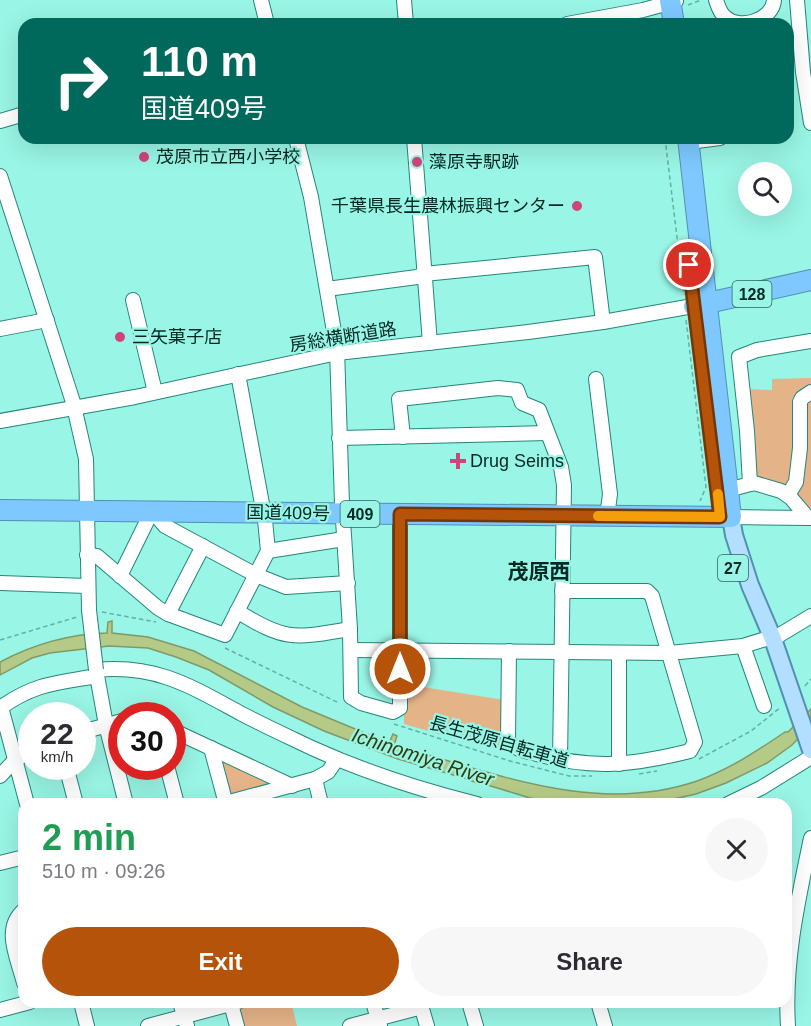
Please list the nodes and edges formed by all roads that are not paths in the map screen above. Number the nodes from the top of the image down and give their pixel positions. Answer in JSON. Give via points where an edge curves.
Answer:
{"nodes":[{"id":1,"x":261,"y":0,"type":"edge"},
{"id":2,"x":404,"y":0,"type":"edge"},
{"id":3,"x":716,"y":0,"type":"edge"},
{"id":4,"x":775,"y":0,"type":"edge"},
{"id":5,"x":797,"y":0,"type":"edge"},
{"id":6,"x":666,"y":6,"type":"edge"},
{"id":7,"x":266,"y":18,"type":"edge"},
{"id":8,"x":406,"y":18,"type":"edge"},
{"id":9,"x":600,"y":18,"type":"edge"},
{"id":10,"x":726,"y":18,"type":"edge"},
{"id":11,"x":762,"y":18,"type":"edge"},
{"id":12,"x":777,"y":18,"type":"edge"},
{"id":13,"x":18,"y":116,"type":"edge"},
{"id":14,"x":0,"y":121,"type":"edge"},
{"id":15,"x":811,"y":123,"type":"edge"},
{"id":16,"x":298,"y":144,"type":"edge"},
{"id":17,"x":414,"y":144,"type":"edge"},
{"id":18,"x":684,"y":144,"type":"edge"},
{"id":19,"x":0,"y":176,"type":"edge"},
{"id":20,"x":424,"y":274,"type":"junction"},
{"id":21,"x":811,"y":280,"type":"edge"},
{"id":22,"x":327,"y":289,"type":"junction"},
{"id":23,"x":133,"y":300,"type":"dead end"},
{"id":24,"x":694,"y":303,"type":"junction"},
{"id":25,"x":47,"y":320,"type":"junction"},
{"id":26,"x":603,"y":322,"type":"junction"},
{"id":27,"x":0,"y":328,"type":"edge"},
{"id":28,"x":811,"y":341,"type":"edge"},
{"id":29,"x":430,"y":343,"type":"junction"},
{"id":30,"x":337,"y":353,"type":"junction"},
{"id":31,"x":238,"y":374,"type":"junction"},
{"id":32,"x":596,"y":379,"type":"dead end"},
{"id":33,"x":155,"y":392,"type":"junction"},
{"id":34,"x":811,"y":392,"type":"edge"},
{"id":35,"x":75,"y":407,"type":"junction"},
{"id":36,"x":0,"y":421,"type":"edge"},
{"id":37,"x":547,"y":434,"type":"junction"},
{"id":38,"x":403,"y":437,"type":"junction"},
{"id":39,"x":339,"y":438,"type":"junction"},
{"id":40,"x":750,"y":484,"type":"junction"},
{"id":41,"x":728,"y":490,"type":"junction"},
{"id":42,"x":788,"y":495,"type":"junction"},
{"id":43,"x":0,"y":510,"type":"edge"},
{"id":44,"x":87,"y":511,"type":"junction"},
{"id":45,"x":152,"y":512,"type":"junction"},
{"id":46,"x":263,"y":512,"type":"junction"},
{"id":47,"x":342,"y":514,"type":"junction"},
{"id":48,"x":400,"y":514,"type":"junction"},
{"id":49,"x":563,"y":515,"type":"junction"},
{"id":50,"x":607,"y":517,"type":"junction"},
{"id":51,"x":726,"y":517,"type":"junction"},
{"id":52,"x":810,"y":518,"type":"edge"},
{"id":53,"x":344,"y":538,"type":"junction"},
{"id":54,"x":203,"y":546,"type":"junction"},
{"id":55,"x":268,"y":551,"type":"junction"},
{"id":56,"x":87,"y":555,"type":"junction"},
{"id":57,"x":256,"y":575,"type":"junction"},
{"id":58,"x":120,"y":576,"type":"junction"},
{"id":59,"x":0,"y":583,"type":"edge"},
{"id":60,"x":348,"y":583,"type":"junction"},
{"id":61,"x":87,"y":586,"type":"junction"},
{"id":62,"x":562,"y":591,"type":"junction"},
{"id":63,"x":237,"y":611,"type":"junction"},
{"id":64,"x":811,"y":616,"type":"edge"},
{"id":65,"x":163,"y":618,"type":"junction"},
{"id":66,"x":350,"y":630,"type":"junction"},
{"id":67,"x":772,"y":638,"type":"junction"},
{"id":68,"x":743,"y":646,"type":"junction"},
{"id":69,"x":351,"y":650,"type":"junction"},
{"id":70,"x":400,"y":650,"type":"junction"},
{"id":71,"x":509,"y":651,"type":"junction"},
{"id":72,"x":562,"y":652,"type":"junction"},
{"id":73,"x":619,"y":653,"type":"junction"},
{"id":74,"x":669,"y":653,"type":"junction"},
{"id":75,"x":97,"y":673,"type":"junction"},
{"id":76,"x":764,"y":706,"type":"dead end"},
{"id":77,"x":0,"y":707,"type":"edge"},
{"id":78,"x":106,"y":725,"type":"junction"},
{"id":79,"x":96,"y":728,"type":"edge"},
{"id":80,"x":186,"y":736,"type":"edge"},
{"id":81,"x":211,"y":748,"type":"junction"},
{"id":82,"x":811,"y":750,"type":"edge"},
{"id":83,"x":811,"y":757,"type":"edge"},
{"id":84,"x":18,"y":758,"type":"edge"},
{"id":85,"x":337,"y":759,"type":"junction"},
{"id":86,"x":15,"y":760,"type":"junction"},
{"id":87,"x":560,"y":760,"type":"junction"},
{"id":88,"x":619,"y":764,"type":"junction"},
{"id":89,"x":0,"y":776,"type":"edge"},
{"id":90,"x":315,"y":779,"type":"junction"},
{"id":91,"x":70,"y":780,"type":"edge"},
{"id":92,"x":171,"y":780,"type":"edge"},
{"id":93,"x":292,"y":786,"type":"junction"},
{"id":94,"x":25,"y":798,"type":"edge"},
{"id":95,"x":74,"y":798,"type":"edge"},
{"id":96,"x":124,"y":798,"type":"edge"},
{"id":97,"x":175,"y":798,"type":"edge"},
{"id":98,"x":224,"y":798,"type":"edge"},
{"id":99,"x":271,"y":798,"type":"edge"},
{"id":100,"x":320,"y":798,"type":"edge"},
{"id":101,"x":457,"y":798,"type":"edge"},
{"id":102,"x":740,"y":798,"type":"edge"},
{"id":103,"x":811,"y":838,"type":"edge"},
{"id":104,"x":18,"y":858,"type":"edge"},
{"id":105,"x":0,"y":863,"type":"edge"},
{"id":106,"x":18,"y":917,"type":"edge"},
{"id":107,"x":792,"y":937,"type":"edge"},
{"id":108,"x":18,"y":959,"type":"edge"},
{"id":109,"x":18,"y":1005,"type":"edge"},
{"id":110,"x":82,"y":1008,"type":"edge"},
{"id":111,"x":221,"y":1008,"type":"edge"},
{"id":112,"x":235,"y":1008,"type":"edge"},
{"id":113,"x":412,"y":1008,"type":"edge"},
{"id":114,"x":422,"y":1008,"type":"edge"},
{"id":115,"x":471,"y":1008,"type":"edge"},
{"id":116,"x":600,"y":1008,"type":"edge"},
{"id":117,"x":788,"y":1008,"type":"edge"},
{"id":118,"x":0,"y":1010,"type":"edge"},
{"id":119,"x":185,"y":1021,"type":"edge"},
{"id":120,"x":379,"y":1022,"type":"edge"},
{"id":121,"x":87,"y":1026,"type":"edge"},
{"id":122,"x":148,"y":1026,"type":"edge"},
{"id":123,"x":237,"y":1026,"type":"edge"},
{"id":124,"x":350,"y":1026,"type":"edge"},
{"id":125,"x":427,"y":1026,"type":"edge"},
{"id":126,"x":476,"y":1026,"type":"edge"},
{"id":127,"x":605,"y":1026,"type":"edge"},
{"id":128,"x":788,"y":1026,"type":"edge"}],
"edges":[{"from":1,"to":7,"type":"street"},
{"from":2,"to":8,"type":"street"},
{"from":3,"to":10,"type":"street"},
{"from":4,"to":11,"type":"street","via":[[772,10]]},
{"from":4,"to":12,"type":"street"},
{"from":5,"to":15,"type":"street"},
{"from":6,"to":9,"type":"street"},
{"from":13,"to":14,"type":"street"},
{"from":16,"to":22,"type":"street"},
{"from":17,"to":20,"type":"street"},
{"from":18,"to":24,"type":"highway","number":"128"},
{"from":19,"to":25,"type":"street"},
{"from":20,"to":22,"type":"street"},
{"from":20,"to":26,"type":"street","via":[[595,257]]},
{"from":20,"to":29,"type":"street"},
{"from":21,"to":24,"type":"highway","number":"128"},
{"from":22,"to":30,"type":"street"},
{"from":23,"to":33,"type":"street"},
{"from":24,"to":26,"type":"street","name":"房総横断道路"},
{"from":24,"to":41,"type":"highway"},
{"from":24,"to":51,"type":"highway"},
{"from":25,"to":27,"type":"street"},
{"from":25,"to":35,"type":"street"},
{"from":26,"to":29,"type":"street","name":"房総横断道路"},
{"from":28,"to":40,"type":"street","via":[[739,357]]},
{"from":29,"to":30,"type":"street","name":"房総横断道路"},
{"from":30,"to":31,"type":"street","name":"房総横断道路"},
{"from":30,"to":39,"type":"street"},
{"from":31,"to":33,"type":"street","name":"房総横断道路"},
{"from":31,"to":46,"type":"street"},
{"from":32,"to":50,"type":"street","via":[[610,494]]},
{"from":33,"to":35,"type":"street","name":"房総横断道路"},
{"from":34,"to":42,"type":"street","via":[[800,402],[796,482]]},
{"from":35,"to":36,"type":"street","name":"房総横断道路"},
{"from":35,"to":44,"type":"street","via":[[86,459]]},
{"from":37,"to":38,"type":"street"},
{"from":37,"to":38,"type":"street","via":[[539,410],[522,404],[517,390],[498,388],[399,399]]},
{"from":37,"to":49,"type":"street","via":[[561,467]]},
{"from":38,"to":39,"type":"street"},
{"from":39,"to":47,"type":"street"},
{"from":40,"to":41,"type":"street"},
{"from":40,"to":42,"type":"street"},
{"from":41,"to":51,"type":"highway"},
{"from":42,"to":52,"type":"street"},
{"from":43,"to":44,"type":"highway","name":"国道409号","number":"409"},
{"from":44,"to":45,"type":"highway","name":"国道409号","number":"409"},
{"from":44,"to":56,"type":"street"},
{"from":45,"to":46,"type":"highway","name":"国道409号","number":"409"},
{"from":45,"to":54,"type":"street","via":[[165,526]]},
{"from":45,"to":58,"type":"street"},
{"from":46,"to":47,"type":"highway","name":"国道409号","number":"409"},
{"from":46,"to":55,"type":"street"},
{"from":47,"to":48,"type":"highway","name":"国道409号","number":"409"},
{"from":47,"to":53,"type":"street"},
{"from":48,"to":49,"type":"highway","name":"国道409号","number":"409"},
{"from":48,"to":70,"type":"street"},
{"from":49,"to":50,"type":"highway","name":"国道409号","number":"409"},
{"from":49,"to":62,"type":"street"},
{"from":50,"to":51,"type":"highway","name":"国道409号","number":"409"},
{"from":51,"to":52,"type":"street"},
{"from":51,"to":67,"type":"main road","number":"27","via":[[730,559]]},
{"from":53,"to":55,"type":"street"},
{"from":53,"to":60,"type":"street"},
{"from":54,"to":57,"type":"street"},
{"from":54,"to":65,"type":"street"},
{"from":55,"to":57,"type":"street"},
{"from":56,"to":58,"type":"street","via":[[97,556]]},
{"from":56,"to":61,"type":"street"},
{"from":57,"to":60,"type":"street","via":[[286,586]]},
{"from":57,"to":63,"type":"street"},
{"from":58,"to":65,"type":"street","via":[[158,608]]},
{"from":59,"to":61,"type":"street"},
{"from":60,"to":66,"type":"street"},
{"from":61,"to":75,"type":"street","bridge":true},
{"from":62,"to":72,"type":"street"},
{"from":62,"to":74,"type":"street","via":[[647,591],[652,596]]},
{"from":63,"to":65,"type":"street","via":[[225,635]]},
{"from":63,"to":66,"type":"street","via":[[290,636]]},
{"from":64,"to":67,"type":"street"},
{"from":66,"to":69,"type":"street"},
{"from":67,"to":68,"type":"street"},
{"from":67,"to":82,"type":"main road","number":"27"},
{"from":68,"to":74,"type":"street"},
{"from":68,"to":76,"type":"street"},
{"from":69,"to":70,"type":"street"},
{"from":69,"to":70,"type":"street","via":[[351,697],[393,712],[400,708]]},
{"from":70,"to":71,"type":"street"},
{"from":71,"to":72,"type":"street"},
{"from":71,"to":87,"type":"street","via":[[508,741],[514,747]]},
{"from":72,"to":73,"type":"street"},
{"from":72,"to":87,"type":"street"},
{"from":73,"to":74,"type":"street"},
{"from":73,"to":88,"type":"street"},
{"from":74,"to":88,"type":"street","via":[[695,742],[690,751]]},
{"from":75,"to":77,"type":"street","via":[[37,687]]},
{"from":75,"to":78,"type":"street"},
{"from":75,"to":85,"type":"street","via":[[136,669],[168,677]]},
{"from":77,"to":86,"type":"street"},
{"from":78,"to":79,"type":"street"},
{"from":78,"to":96,"type":"street"},
{"from":80,"to":81,"type":"street"},
{"from":81,"to":93,"type":"street"},
{"from":81,"to":98,"type":"street"},
{"from":83,"to":102,"type":"street"},
{"from":84,"to":86,"type":"street"},
{"from":85,"to":90,"type":"street","via":[[328,772]]},
{"from":85,"to":101,"type":"street"},
{"from":86,"to":89,"type":"street"},
{"from":86,"to":94,"type":"street"},
{"from":87,"to":88,"type":"street"},
{"from":90,"to":93,"type":"street"},
{"from":90,"to":100,"type":"street"},
{"from":91,"to":95,"type":"street"},
{"from":92,"to":97,"type":"street"},
{"from":93,"to":99,"type":"street"},
{"from":103,"to":107,"type":"street"},
{"from":104,"to":105,"type":"street"},
{"from":106,"to":108,"type":"street","via":[[11,933]]},
{"from":109,"to":118,"type":"street"},
{"from":110,"to":121,"type":"street"},
{"from":111,"to":119,"type":"street"},
{"from":112,"to":123,"type":"street"},
{"from":113,"to":120,"type":"street"},
{"from":114,"to":125,"type":"street"},
{"from":115,"to":126,"type":"street"},
{"from":116,"to":127,"type":"street"},
{"from":117,"to":128,"type":"street"},
{"from":119,"to":122,"type":"street"},
{"from":120,"to":124,"type":"street"}]}
